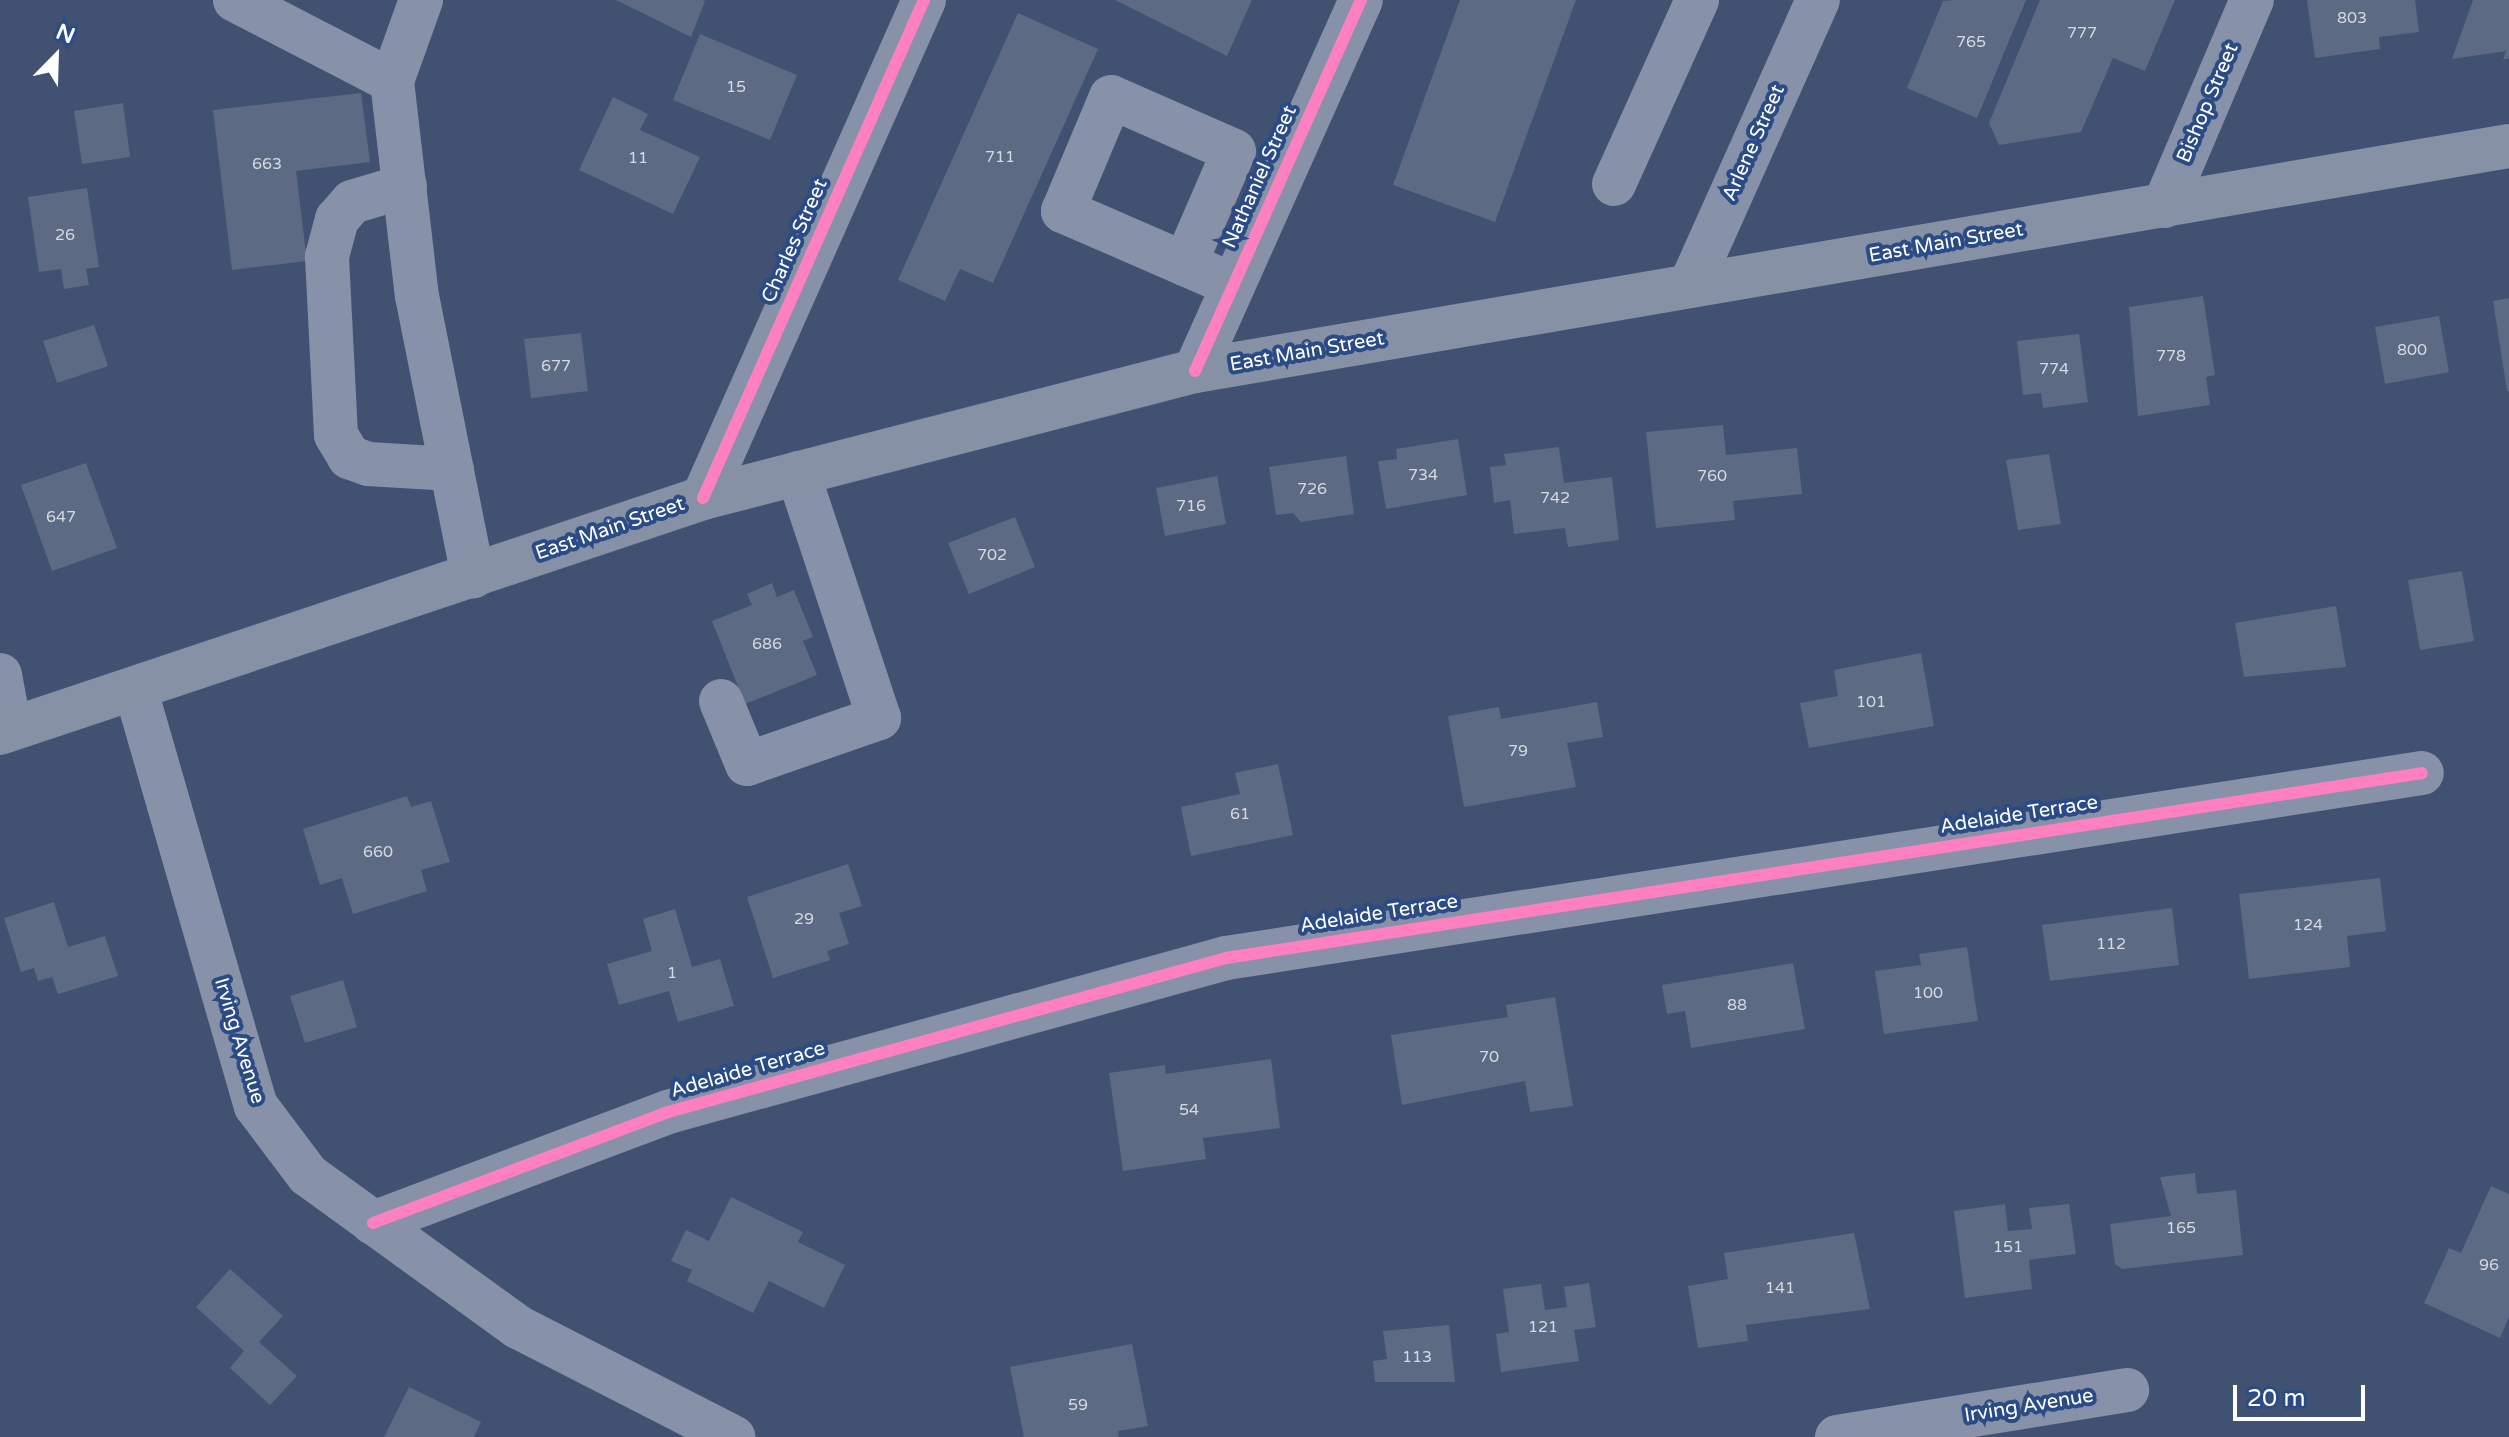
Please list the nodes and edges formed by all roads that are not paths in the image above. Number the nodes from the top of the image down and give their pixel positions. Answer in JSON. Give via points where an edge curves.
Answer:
{"nodes":[{"id":1,"x":235,"y":0,"type":"edge"},
{"id":2,"x":421,"y":0,"type":"edge"},
{"id":3,"x":924,"y":0,"type":"edge"},
{"id":4,"x":1361,"y":0,"type":"edge"},
{"id":5,"x":1697,"y":0,"type":"edge"},
{"id":6,"x":2252,"y":0,"type":"edge"},
{"id":7,"x":1810,"y":3,"type":"edge"},
{"id":8,"x":392,"y":81,"type":"junction"},
{"id":9,"x":2509,"y":146,"type":"edge"},
{"id":10,"x":1614,"y":184,"type":"dead end"},
{"id":11,"x":405,"y":186,"type":"junction"},
{"id":12,"x":2164,"y":206,"type":"junction"},
{"id":13,"x":1185,"y":264,"type":"dead end"},
{"id":14,"x":1233,"y":285,"type":"junction"},
{"id":15,"x":1690,"y":286,"type":"junction"},
{"id":16,"x":1195,"y":371,"type":"junction"},
{"id":17,"x":452,"y":469,"type":"junction"},
{"id":18,"x":798,"y":473,"type":"junction"},
{"id":19,"x":703,"y":498,"type":"junction"},
{"id":20,"x":473,"y":576,"type":"junction"},
{"id":21,"x":0,"y":675,"type":"edge"},
{"id":22,"x":136,"y":691,"type":"junction"},
{"id":23,"x":721,"y":701,"type":"dead end"},
{"id":24,"x":5,"y":731,"type":"edge"},
{"id":25,"x":2422,"y":773,"type":"dead end"},
{"id":26,"x":373,"y":1223,"type":"junction"},
{"id":27,"x":2127,"y":1390,"type":"dead end"},
{"id":28,"x":733,"y":1437,"type":"edge"},
{"id":29,"x":1837,"y":1437,"type":"edge"}],
"edges":[{"from":1,"to":8,"type":"street"},
{"from":2,"to":8,"type":"street"},
{"from":3,"to":19,"type":"street","name":"Charles Street"},
{"from":4,"to":14,"type":"street","name":"Nathaniel Street"},
{"from":5,"to":10,"type":"street"},
{"from":6,"to":12,"type":"street","name":"Bishop Street"},
{"from":7,"to":15,"type":"street","name":"Arlene Street"},
{"from":8,"to":11,"type":"street"},
{"from":9,"to":12,"type":"highway","name":"East Main Street"},
{"from":11,"to":17,"type":"street"},
{"from":11,"to":17,"type":"street","via":[[352,202],[337,219],[327,257],[336,435],[349,457],[368,464]]},
{"from":12,"to":15,"type":"highway","name":"East Main Street"},
{"from":13,"to":14,"type":"street"},
{"from":14,"to":16,"type":"street","name":"Nathaniel Street"},
{"from":15,"to":16,"type":"highway","name":"East Main Street"},
{"from":16,"to":18,"type":"highway","name":"East Main Street"},
{"from":17,"to":20,"type":"street"},
{"from":18,"to":19,"type":"highway","name":"East Main Street"},
{"from":18,"to":23,"type":"street","via":[[879,718],[747,764]]},
{"from":19,"to":20,"type":"highway","name":"East Main Street"},
{"from":20,"to":22,"type":"highway","name":"East Main Street"},
{"from":21,"to":24,"type":"street"},
{"from":22,"to":24,"type":"highway","name":"East Main Street"},
{"from":22,"to":26,"type":"street","name":"Irving Avenue","via":[[256,1106],[308,1175]]},
{"from":25,"to":26,"type":"street","name":"Adelaide Terrace","via":[[1226,958],[668,1112]]},
{"from":26,"to":28,"type":"street","name":"Irving Avenue","via":[[518,1327]]},
{"from":27,"to":29,"type":"street","name":"Irving Avenue"}]}
